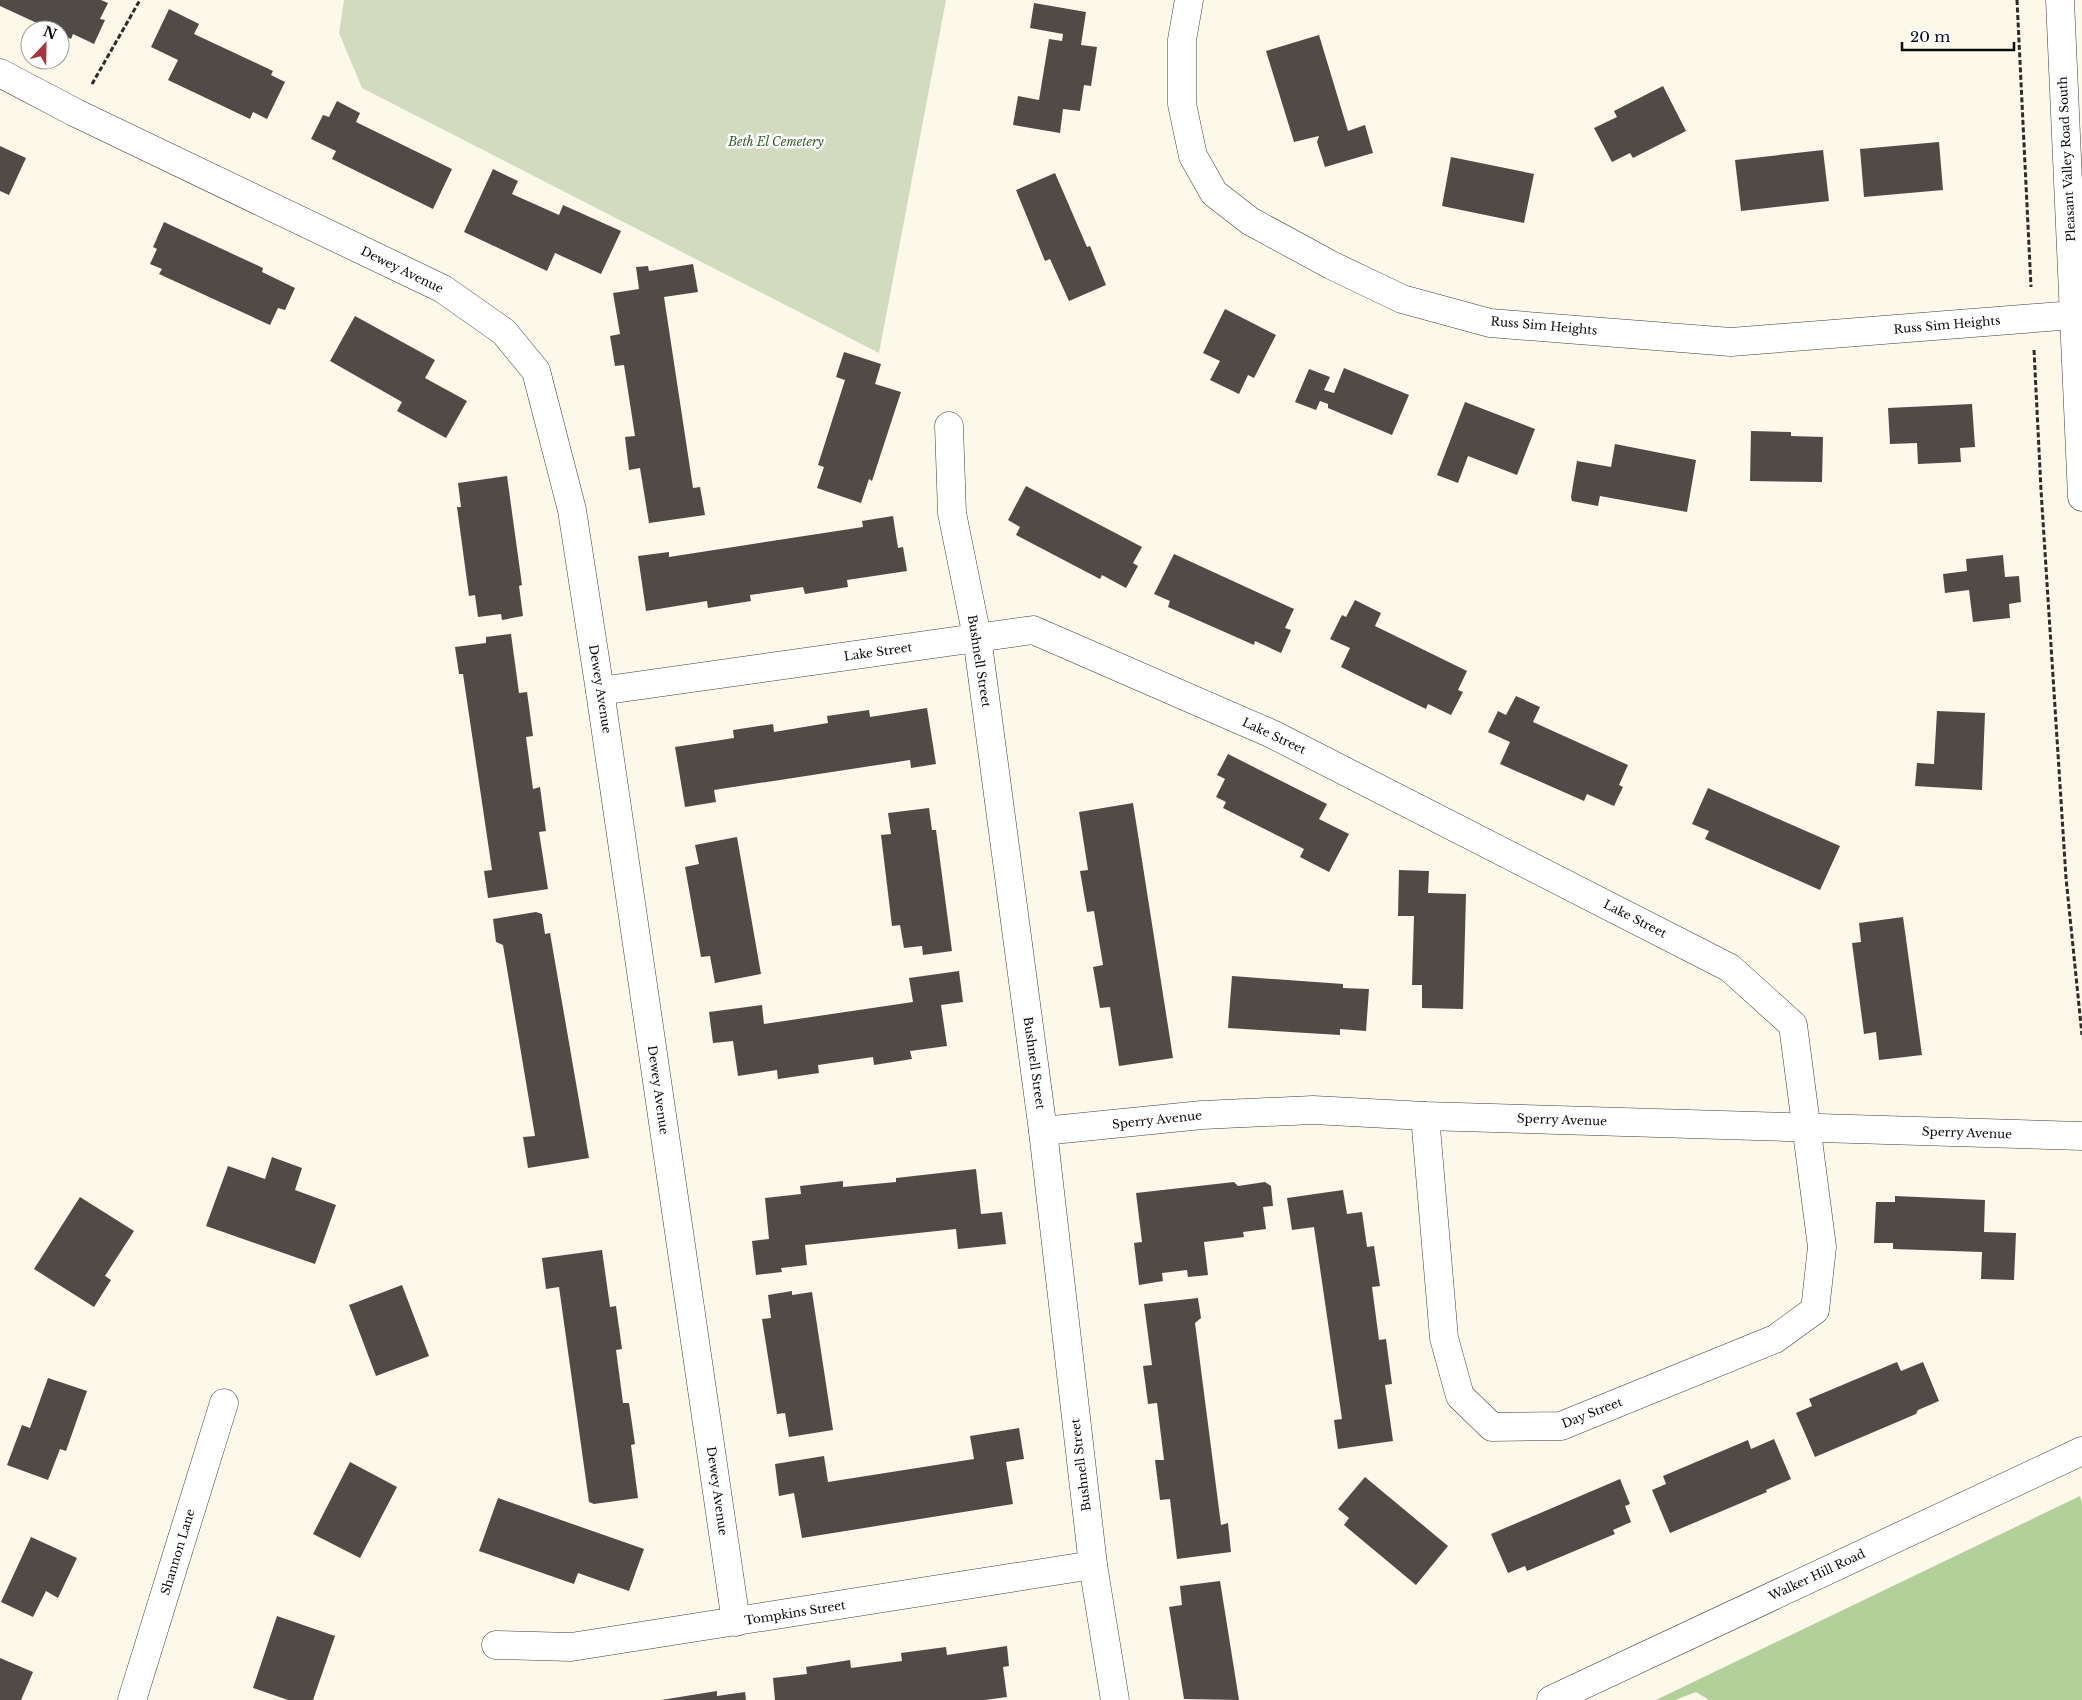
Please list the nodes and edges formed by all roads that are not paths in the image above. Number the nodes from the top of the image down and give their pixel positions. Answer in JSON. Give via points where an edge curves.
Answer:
{"nodes":[{"id":1,"x":1189,"y":0,"type":"edge"},
{"id":2,"x":2060,"y":0,"type":"edge"},
{"id":3,"x":0,"y":74,"type":"edge"},
{"id":4,"x":2074,"y":315,"type":"junction"},
{"id":5,"x":949,"y":426,"type":"dead end"},
{"id":6,"x":2082,"y":498,"type":"edge"},
{"id":7,"x":977,"y":637,"type":"junction"},
{"id":8,"x":600,"y":691,"type":"junction"},
{"id":9,"x":1425,"y":1116,"type":"junction"},
{"id":10,"x":1806,"y":1128,"type":"junction"},
{"id":11,"x":1043,"y":1131,"type":"junction"},
{"id":12,"x":2082,"y":1136,"type":"edge"},
{"id":13,"x":224,"y":1403,"type":"dead end"},
{"id":14,"x":2082,"y":1451,"type":"edge"},
{"id":15,"x":1093,"y":1565,"type":"junction"},
{"id":16,"x":736,"y":1622,"type":"junction"},
{"id":17,"x":496,"y":1644,"type":"dead end"},
{"id":18,"x":132,"y":1700,"type":"edge"},
{"id":19,"x":1115,"y":1700,"type":"edge"},
{"id":20,"x":1551,"y":1700,"type":"edge"}],
"edges":[{"from":1,"to":4,"type":"street","name":"Russ Sim Heights","via":[[1182,40],[1182,104],[1193,156],[1214,193],[1250,221],[1402,299],[1490,323],[1731,342]]},
{"from":2,"to":4,"type":"street","name":"Pleasant Valley Road South"},
{"from":3,"to":8,"type":"street","name":"Dewey Avenue","via":[[442,289],[504,332],[536,371],[572,510]]},
{"from":4,"to":6,"type":"street","name":"Pleasant Valley Road South"},
{"from":5,"to":7,"type":"street","name":"Bushnell Street","via":[[952,513]]},
{"from":7,"to":8,"type":"street","name":"Lake Street"},
{"from":7,"to":10,"type":"street","name":"Lake Street","via":[[1033,630],[1272,734],[1730,968],[1793,1025]]},
{"from":7,"to":11,"type":"street","name":"Bushnell Street"},
{"from":8,"to":16,"type":"street","name":"Dewey Avenue"},
{"from":9,"to":10,"type":"street","name":"Sperry Avenue"},
{"from":9,"to":10,"type":"street","name":"Day Street","via":[[1444,1338],[1460,1396],[1492,1427],[1561,1426],[1775,1339],[1815,1310],[1822,1247]]},
{"from":9,"to":11,"type":"street","name":"Sperry Avenue","via":[[1313,1110],[1202,1115]]},
{"from":10,"to":12,"type":"street","name":"Sperry Avenue"},
{"from":11,"to":15,"type":"street","name":"Bushnell Street"},
{"from":13,"to":18,"type":"street","name":"Shannon Lane"},
{"from":14,"to":20,"type":"street","name":"Walker Hill Road"},
{"from":15,"to":16,"type":"street","name":"Tompkins Street"},
{"from":15,"to":19,"type":"street","name":"Bushnell Street"},
{"from":16,"to":17,"type":"street","name":"Tompkins Street","via":[[571,1647]]}]}
